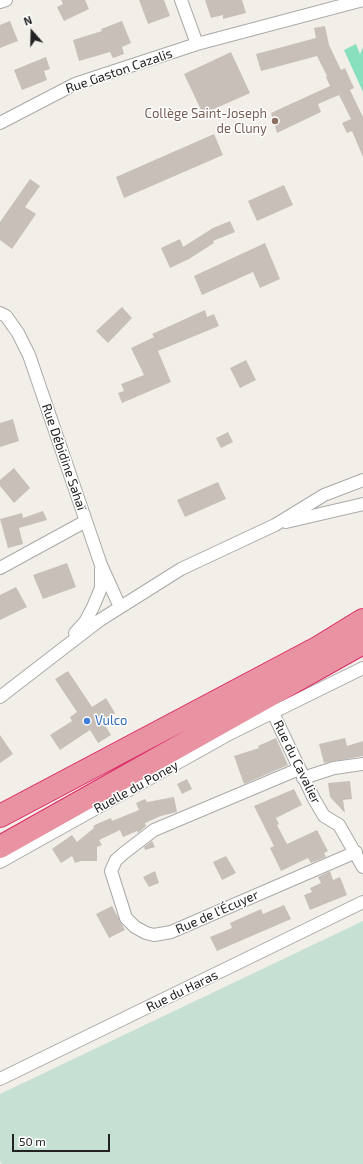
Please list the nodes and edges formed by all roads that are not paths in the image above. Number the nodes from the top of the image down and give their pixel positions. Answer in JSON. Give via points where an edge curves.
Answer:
{"nodes":[{"id":1,"x":6,"y":0,"type":"edge"},
{"id":2,"x":181,"y":0,"type":"edge"},
{"id":3,"x":363,"y":0,"type":"edge"},
{"id":4,"x":0,"y":2,"type":"edge"},
{"id":5,"x":197,"y":44,"type":"junction"},
{"id":6,"x":0,"y":123,"type":"edge"},
{"id":7,"x":0,"y":313,"type":"edge"},
{"id":8,"x":363,"y":480,"type":"edge"},
{"id":9,"x":363,"y":504,"type":"edge"},
{"id":10,"x":86,"y":520,"type":"junction"},
{"id":11,"x":275,"y":525,"type":"junction"},
{"id":12,"x":101,"y":565,"type":"junction"},
{"id":13,"x":0,"y":568,"type":"edge"},
{"id":14,"x":120,"y":607,"type":"junction"},
{"id":15,"x":363,"y":620,"type":"edge"},
{"id":16,"x":363,"y":643,"type":"edge"},
{"id":17,"x":363,"y":652,"type":"edge"},
{"id":18,"x":47,"y":661,"type":"junction"},
{"id":19,"x":363,"y":668,"type":"edge"},
{"id":20,"x":0,"y":697,"type":"edge"},
{"id":21,"x":273,"y":713,"type":"junction"},
{"id":22,"x":208,"y":731,"type":"junction"},
{"id":23,"x":363,"y":764,"type":"edge"},
{"id":24,"x":301,"y":774,"type":"junction"},
{"id":25,"x":0,"y":816,"type":"edge"},
{"id":26,"x":0,"y":847,"type":"edge"},
{"id":27,"x":356,"y":852,"type":"junction"},
{"id":28,"x":0,"y":862,"type":"edge"},
{"id":29,"x":363,"y":867,"type":"edge"},
{"id":30,"x":363,"y":902,"type":"edge"},
{"id":31,"x":0,"y":1079,"type":"edge"}],
"edges":[{"from":1,"to":4,"type":"street"},
{"from":2,"to":5,"type":"street"},
{"from":3,"to":5,"type":"street","name":"Rue Gaston Cazalis"},
{"from":5,"to":6,"type":"street","name":"Rue Gaston Cazalis","via":[[74,84]]},
{"from":7,"to":10,"type":"street","name":"Rue Débidine Sahaï","via":[[6,316],[18,333],[29,355]]},
{"from":8,"to":11,"type":"street","via":[[324,495]]},
{"from":9,"to":11,"type":"street"},
{"from":10,"to":12,"type":"street","name":"Rue Débidine Sahaï"},
{"from":10,"to":13,"type":"street"},
{"from":11,"to":14,"type":"street","via":[[181,569]]},
{"from":12,"to":14,"type":"street","name":"Rue Débidine Sahaï"},
{"from":12,"to":18,"type":"street","via":[[101,588],[85,622]]},
{"from":14,"to":18,"type":"street"},
{"from":15,"to":25,"type":"highway","via":[[319,647]]},
{"from":16,"to":22,"type":"highway"},
{"from":17,"to":22,"type":"highway","via":[[220,729]]},
{"from":18,"to":20,"type":"street"},
{"from":19,"to":21,"type":"street","name":"Ruelle du Poney"},
{"from":21,"to":24,"type":"street","name":"Rue du Cavalier"},
{"from":21,"to":28,"type":"street","name":"Ruelle du Poney","via":[[231,733]]},
{"from":22,"to":26,"type":"highway"},
{"from":23,"to":24,"type":"street"},
{"from":24,"to":27,"type":"street","name":"Rue du Cavalier","via":[[324,816],[339,825]]},
{"from":24,"to":27,"type":"street","name":"Rue de l'Écuyer","via":[[154,830],[124,852],[116,860],[111,871],[126,918],[146,933],[163,935]]},
{"from":27,"to":29,"type":"street","name":"Rue du Cavalier"},
{"from":30,"to":31,"type":"street","name":"Rue du Haras"}]}
